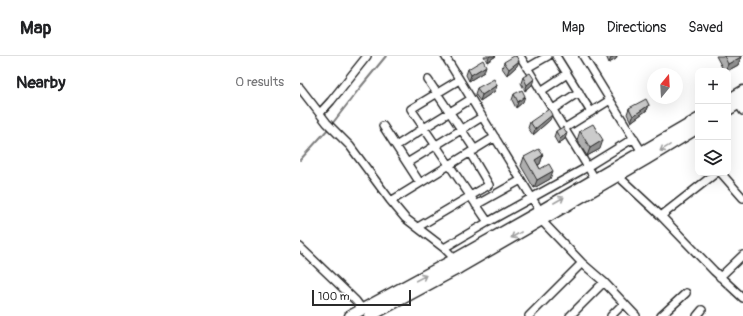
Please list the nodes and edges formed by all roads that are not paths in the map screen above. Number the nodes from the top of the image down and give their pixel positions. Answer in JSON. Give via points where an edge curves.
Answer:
{"nodes":[{"id":1,"x":367,"y":56,"type":"edge"},
{"id":2,"x":445,"y":56,"type":"edge"},
{"id":3,"x":520,"y":56,"type":"edge"},
{"id":4,"x":548,"y":56,"type":"edge"},
{"id":5,"x":556,"y":56,"type":"edge"},
{"id":6,"x":583,"y":56,"type":"edge"},
{"id":7,"x":527,"y":68,"type":"junction"},
{"id":8,"x":567,"y":74,"type":"junction"},
{"id":9,"x":428,"y":80,"type":"dead end"},
{"id":10,"x":459,"y":80,"type":"junction"},
{"id":11,"x":300,"y":88,"type":"edge"},
{"id":12,"x":541,"y":91,"type":"junction"},
{"id":13,"x":743,"y":91,"type":"edge"},
{"id":14,"x":579,"y":92,"type":"junction"},
{"id":15,"x":437,"y":94,"type":"junction"},
{"id":16,"x":471,"y":99,"type":"junction"},
{"id":17,"x":610,"y":100,"type":"junction"},
{"id":18,"x":737,"y":103,"type":"edge"},
{"id":19,"x":553,"y":109,"type":"junction"},
{"id":20,"x":450,"y":112,"type":"junction"},
{"id":21,"x":591,"y":112,"type":"junction"},
{"id":22,"x":320,"y":113,"type":"junction"},
{"id":23,"x":482,"y":117,"type":"junction"},
{"id":24,"x":695,"y":121,"type":"edge"},
{"id":25,"x":383,"y":126,"type":"dead end"},
{"id":26,"x":424,"y":128,"type":"junction"},
{"id":27,"x":565,"y":128,"type":"junction"},
{"id":28,"x":461,"y":130,"type":"junction"},
{"id":29,"x":695,"y":130,"type":"edge"},
{"id":30,"x":495,"y":137,"type":"junction"},
{"id":31,"x":634,"y":138,"type":"junction"},
{"id":32,"x":436,"y":145,"type":"junction"},
{"id":33,"x":396,"y":146,"type":"junction"},
{"id":34,"x":472,"y":151,"type":"junction"},
{"id":35,"x":642,"y":152,"type":"junction"},
{"id":36,"x":407,"y":163,"type":"junction"},
{"id":37,"x":449,"y":166,"type":"junction"},
{"id":38,"x":588,"y":166,"type":"junction"},
{"id":39,"x":615,"y":172,"type":"junction"},
{"id":40,"x":712,"y":176,"type":"edge"},
{"id":41,"x":724,"y":176,"type":"edge"},
{"id":42,"x":521,"y":180,"type":"junction"},
{"id":43,"x":597,"y":182,"type":"junction"},
{"id":44,"x":420,"y":183,"type":"junction"},
{"id":45,"x":743,"y":186,"type":"edge"},
{"id":46,"x":737,"y":191,"type":"junction"},
{"id":47,"x":470,"y":196,"type":"junction"},
{"id":48,"x":532,"y":198,"type":"junction"},
{"id":49,"x":743,"y":198,"type":"edge"},
{"id":50,"x":391,"y":201,"type":"junction"},
{"id":51,"x":476,"y":205,"type":"junction"},
{"id":52,"x":540,"y":216,"type":"junction"},
{"id":53,"x":661,"y":216,"type":"junction"},
{"id":54,"x":488,"y":222,"type":"junction"},
{"id":55,"x":418,"y":227,"type":"junction"},
{"id":56,"x":300,"y":247,"type":"edge"},
{"id":57,"x":444,"y":248,"type":"junction"},
{"id":58,"x":743,"y":255,"type":"edge"},
{"id":59,"x":582,"y":263,"type":"junction"},
{"id":60,"x":457,"y":264,"type":"junction"},
{"id":61,"x":720,"y":277,"type":"junction"},
{"id":62,"x":604,"y":282,"type":"junction"},
{"id":63,"x":686,"y":293,"type":"dead end"},
{"id":64,"x":743,"y":298,"type":"edge"},
{"id":65,"x":624,"y":303,"type":"junction"},
{"id":66,"x":362,"y":309,"type":"junction"},
{"id":67,"x":702,"y":310,"type":"dead end"},
{"id":68,"x":350,"y":316,"type":"edge"},
{"id":69,"x":370,"y":316,"type":"edge"},
{"id":70,"x":529,"y":316,"type":"edge"},
{"id":71,"x":570,"y":316,"type":"edge"},
{"id":72,"x":611,"y":316,"type":"edge"},
{"id":73,"x":636,"y":316,"type":"edge"},
{"id":74,"x":661,"y":316,"type":"edge"},
{"id":75,"x":697,"y":316,"type":"edge"}],
"edges":[{"from":1,"to":22,"type":"street"},
{"from":2,"to":10,"type":"street"},
{"from":3,"to":7,"type":"street"},
{"from":4,"to":7,"type":"street"},
{"from":5,"to":8,"type":"street"},
{"from":6,"to":17,"type":"street"},
{"from":7,"to":12,"type":"street"},
{"from":8,"to":12,"type":"street"},
{"from":8,"to":14,"type":"street"},
{"from":9,"to":15,"type":"street"},
{"from":10,"to":15,"type":"street"},
{"from":10,"to":16,"type":"street"},
{"from":11,"to":22,"type":"street"},
{"from":12,"to":19,"type":"street"},
{"from":13,"to":18,"type":"street"},
{"from":14,"to":19,"type":"street"},
{"from":14,"to":21,"type":"street"},
{"from":15,"to":20,"type":"street"},
{"from":15,"to":26,"type":"street","via":[[411,110]]},
{"from":16,"to":20,"type":"street"},
{"from":16,"to":23,"type":"street"},
{"from":17,"to":21,"type":"street"},
{"from":17,"to":31,"type":"street"},
{"from":19,"to":27,"type":"street"},
{"from":20,"to":26,"type":"street"},
{"from":20,"to":28,"type":"street"},
{"from":21,"to":27,"type":"street"},
{"from":22,"to":50,"type":"street","via":[[346,141]]},
{"from":23,"to":28,"type":"street"},
{"from":23,"to":30,"type":"street"},
{"from":24,"to":35,"type":"street"},
{"from":25,"to":33,"type":"street"},
{"from":26,"to":32,"type":"street"},
{"from":26,"to":33,"type":"street"},
{"from":27,"to":38,"type":"street"},
{"from":28,"to":32,"type":"street"},
{"from":28,"to":34,"type":"street"},
{"from":29,"to":39,"type":"street","one_way":true},
{"from":30,"to":34,"type":"street"},
{"from":30,"to":42,"type":"street"},
{"from":31,"to":35,"type":"street"},
{"from":31,"to":38,"type":"street"},
{"from":32,"to":36,"type":"street"},
{"from":32,"to":37,"type":"street"},
{"from":33,"to":36,"type":"street"},
{"from":34,"to":37,"type":"street"},
{"from":34,"to":47,"type":"street","via":[[489,186]]},
{"from":35,"to":39,"type":"street"},
{"from":36,"to":44,"type":"street"},
{"from":37,"to":44,"type":"street"},
{"from":37,"to":47,"type":"street"},
{"from":38,"to":43,"type":"street"},
{"from":38,"to":48,"type":"street"},
{"from":39,"to":43,"type":"street"},
{"from":39,"to":53,"type":"street"},
{"from":40,"to":53,"type":"street"},
{"from":41,"to":46,"type":"street"},
{"from":42,"to":48,"type":"street"},
{"from":42,"to":51,"type":"street"},
{"from":43,"to":52,"type":"street"},
{"from":44,"to":50,"type":"street"},
{"from":45,"to":46,"type":"street"},
{"from":46,"to":49,"type":"street"},
{"from":47,"to":51,"type":"street"},
{"from":47,"to":55,"type":"street"},
{"from":48,"to":52,"type":"street"},
{"from":48,"to":54,"type":"street"},
{"from":50,"to":55,"type":"street","via":[[405,218]]},
{"from":51,"to":54,"type":"street"},
{"from":52,"to":59,"type":"street"},
{"from":52,"to":60,"type":"street"},
{"from":53,"to":61,"type":"street"},
{"from":54,"to":57,"type":"street"},
{"from":55,"to":57,"type":"street"},
{"from":56,"to":66,"type":"street"},
{"from":57,"to":60,"type":"street"},
{"from":58,"to":61,"type":"street"},
{"from":59,"to":62,"type":"street"},
{"from":59,"to":70,"type":"street"},
{"from":66,"to":60,"type":"street","one_way":true},
{"from":60,"to":69,"type":"street"},
{"from":61,"to":64,"type":"street"},
{"from":62,"to":65,"type":"street"},
{"from":62,"to":71,"type":"street"},
{"from":63,"to":74,"type":"street"},
{"from":65,"to":72,"type":"street"},
{"from":65,"to":73,"type":"street"},
{"from":66,"to":68,"type":"street"},
{"from":67,"to":75,"type":"street"}]}
